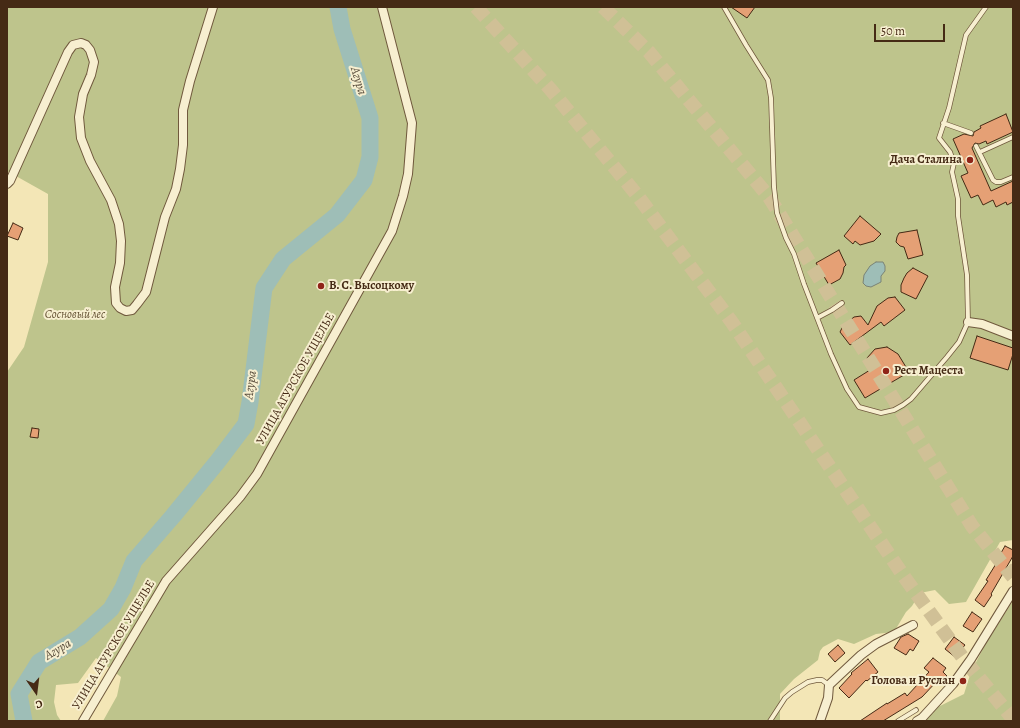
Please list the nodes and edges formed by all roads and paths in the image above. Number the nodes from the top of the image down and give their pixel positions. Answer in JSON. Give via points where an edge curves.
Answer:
{"nodes":[{"id":1,"x":213,"y":7,"type":"edge"},
{"id":2,"x":382,"y":7,"type":"edge"},
{"id":3,"x":724,"y":7,"type":"edge"},
{"id":4,"x":980,"y":7,"type":"edge"},
{"id":5,"x":986,"y":7,"type":"edge"},
{"id":6,"x":982,"y":12,"type":"junction"},
{"id":7,"x":943,"y":123,"type":"junction"},
{"id":8,"x":971,"y":133,"type":"dead end"},
{"id":9,"x":1013,"y":137,"type":"edge"},
{"id":10,"x":976,"y":146,"type":"dead end"},
{"id":11,"x":980,"y":152,"type":"junction"},
{"id":12,"x":1013,"y":177,"type":"edge"},
{"id":13,"x":7,"y":184,"type":"edge"},
{"id":14,"x":842,"y":303,"type":"dead end"},
{"id":15,"x":817,"y":318,"type":"junction"},
{"id":16,"x":968,"y":322,"type":"junction"},
{"id":17,"x":1013,"y":336,"type":"edge"},
{"id":18,"x":1013,"y":590,"type":"edge"},
{"id":19,"x":913,"y":625,"type":"dead end"},
{"id":20,"x":829,"y":685,"type":"junction"},
{"id":21,"x":916,"y":710,"type":"dead end"},
{"id":22,"x":83,"y":721,"type":"edge"},
{"id":23,"x":770,"y":721,"type":"edge"},
{"id":24,"x":820,"y":721,"type":"edge"},
{"id":25,"x":898,"y":721,"type":"edge"},
{"id":26,"x":917,"y":721,"type":"edge"}],
"edges":[{"from":1,"to":13,"type":"street","via":[[183,110],[183,145],[176,189],[165,217],[146,292],[132,310],[126,311],[116,303],[115,286],[121,241],[119,224],[111,200],[81,138],[79,117],[83,94],[94,62],[86,45],[73,45],[68,52]]},
{"from":2,"to":22,"type":"street","name":"УЛИЦА АГУРСКОЕ УЩЕЛЬЕ","via":[[412,123],[404,196],[392,231],[257,474],[166,581]]},
{"from":3,"to":15,"type":"lane","via":[[768,80],[777,213]]},
{"from":4,"to":6,"type":"lane"},
{"from":5,"to":6,"type":"lane"},
{"from":6,"to":7,"type":"lane","via":[[966,35]]},
{"from":7,"to":8,"type":"lane"},
{"from":7,"to":16,"type":"lane","via":[[939,138],[950,152],[954,163],[952,172],[958,199],[967,275]]},
{"from":9,"to":11,"type":"lane"},
{"from":10,"to":11,"type":"lane"},
{"from":11,"to":12,"type":"lane","via":[[993,180],[1001,182]]},
{"from":14,"to":15,"type":"lane"},
{"from":15,"to":16,"type":"lane","via":[[847,389],[859,407],[881,413],[894,410],[911,399],[959,342]]},
{"from":16,"to":17,"type":"street","via":[[982,324]]},
{"from":18,"to":26,"type":"street","via":[[953,684]]},
{"from":19,"to":20,"type":"street","via":[[876,644]]},
{"from":20,"to":23,"type":"lane","via":[[822,680],[808,682],[784,698]]},
{"from":20,"to":24,"type":"street","via":[[828,698]]},
{"from":21,"to":25,"type":"lane"}]}
